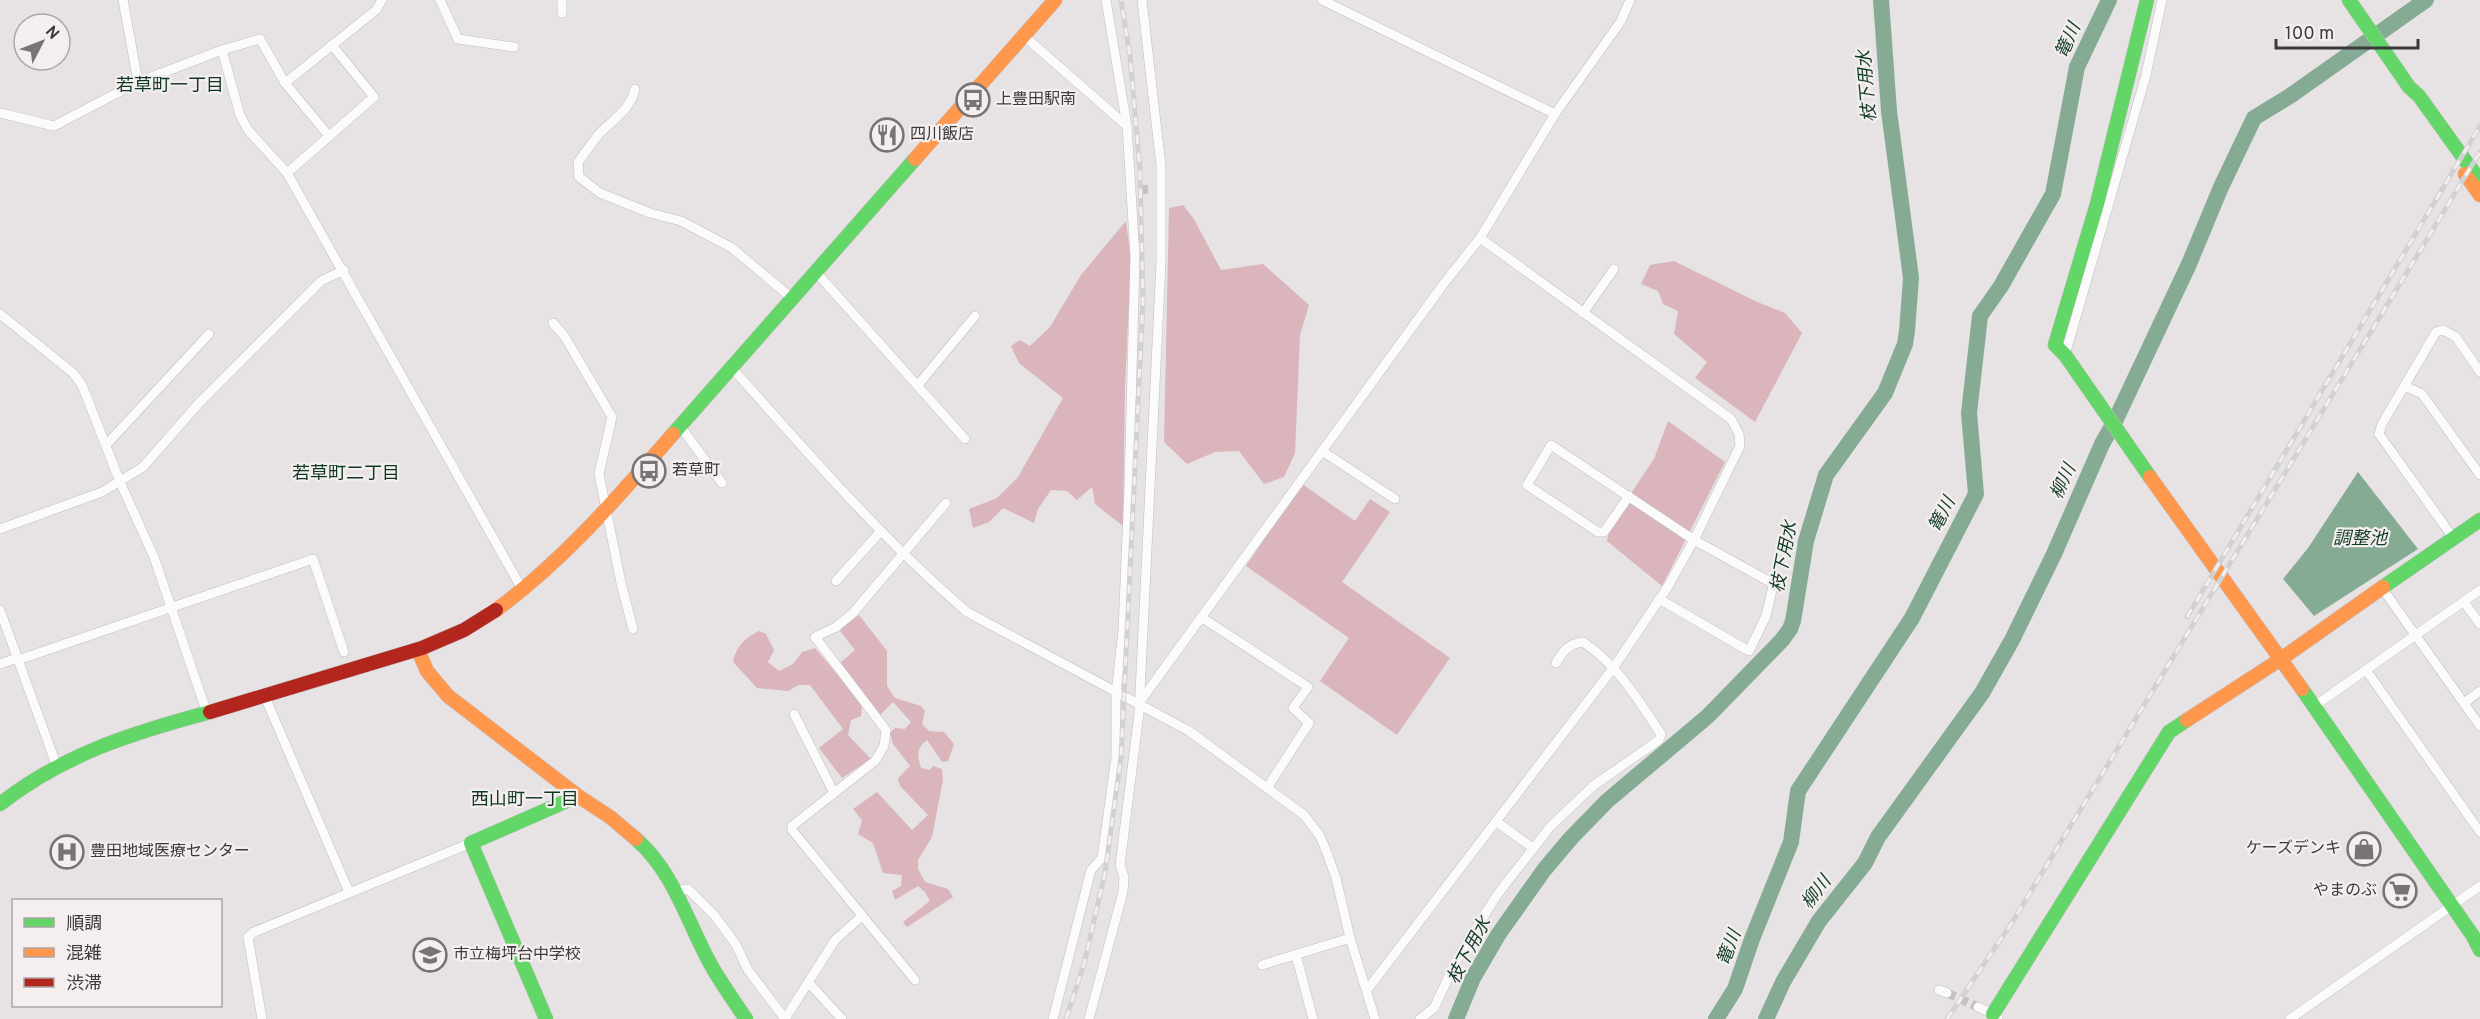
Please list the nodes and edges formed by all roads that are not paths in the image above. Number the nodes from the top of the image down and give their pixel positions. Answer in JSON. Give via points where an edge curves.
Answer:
{"nodes":[{"id":1,"x":123,"y":0,"type":"edge"},
{"id":2,"x":382,"y":0,"type":"edge"},
{"id":3,"x":440,"y":0,"type":"edge"},
{"id":4,"x":562,"y":0,"type":"edge"},
{"id":5,"x":1055,"y":0,"type":"edge"},
{"id":6,"x":1106,"y":0,"type":"edge"},
{"id":7,"x":1142,"y":0,"type":"edge"},
{"id":8,"x":1322,"y":0,"type":"edge"},
{"id":9,"x":1630,"y":0,"type":"edge"},
{"id":10,"x":2147,"y":0,"type":"edge"},
{"id":11,"x":2162,"y":0,"type":"edge"},
{"id":12,"x":2349,"y":0,"type":"edge"},
{"id":13,"x":562,"y":13,"type":"dead end"},
{"id":14,"x":1024,"y":36,"type":"junction"},
{"id":15,"x":332,"y":45,"type":"junction"},
{"id":16,"x":514,"y":47,"type":"dead end"},
{"id":17,"x":222,"y":50,"type":"junction"},
{"id":18,"x":138,"y":82,"type":"junction"},
{"id":19,"x":285,"y":82,"type":"junction"},
{"id":20,"x":2409,"y":87,"type":"junction"},
{"id":21,"x":635,"y":89,"type":"dead end"},
{"id":22,"x":0,"y":113,"type":"edge"},
{"id":23,"x":1555,"y":114,"type":"junction"},
{"id":24,"x":1127,"y":126,"type":"junction"},
{"id":25,"x":329,"y":136,"type":"junction"},
{"id":26,"x":287,"y":174,"type":"junction"},
{"id":27,"x":2480,"y":181,"type":"edge"},
{"id":28,"x":2480,"y":195,"type":"edge"},
{"id":29,"x":1480,"y":238,"type":"junction"},
{"id":30,"x":1614,"y":269,"type":"dead end"},
{"id":31,"x":344,"y":270,"type":"junction"},
{"id":32,"x":816,"y":272,"type":"junction"},
{"id":33,"x":793,"y":299,"type":"junction"},
{"id":34,"x":1583,"y":313,"type":"junction"},
{"id":35,"x":0,"y":314,"type":"edge"},
{"id":36,"x":975,"y":316,"type":"dead end"},
{"id":37,"x":554,"y":323,"type":"dead end"},
{"id":38,"x":209,"y":334,"type":"dead end"},
{"id":39,"x":2065,"y":355,"type":"junction"},
{"id":40,"x":732,"y":368,"type":"junction"},
{"id":41,"x":2480,"y":372,"type":"edge"},
{"id":42,"x":918,"y":385,"type":"junction"},
{"id":43,"x":2405,"y":386,"type":"junction"},
{"id":44,"x":680,"y":426,"type":"junction"},
{"id":45,"x":965,"y":439,"type":"dead end"},
{"id":46,"x":106,"y":445,"type":"junction"},
{"id":47,"x":1322,"y":451,"type":"junction"},
{"id":48,"x":2480,"y":476,"type":"edge"},
{"id":49,"x":120,"y":482,"type":"junction"},
{"id":50,"x":722,"y":483,"type":"dead end"},
{"id":51,"x":1629,"y":496,"type":"junction"},
{"id":52,"x":1395,"y":498,"type":"dead end"},
{"id":53,"x":946,"y":503,"type":"dead end"},
{"id":54,"x":607,"y":508,"type":"junction"},
{"id":55,"x":2480,"y":520,"type":"edge"},
{"id":56,"x":0,"y":529,"type":"edge"},
{"id":57,"x":881,"y":531,"type":"junction"},
{"id":58,"x":2452,"y":539,"type":"junction"},
{"id":59,"x":1694,"y":540,"type":"junction"},
{"id":60,"x":903,"y":553,"type":"junction"},
{"id":61,"x":836,"y":581,"type":"dead end"},
{"id":62,"x":2382,"y":588,"type":"junction"},
{"id":63,"x":522,"y":590,"type":"junction"},
{"id":64,"x":2480,"y":590,"type":"edge"},
{"id":65,"x":1659,"y":599,"type":"junction"},
{"id":66,"x":2464,"y":602,"type":"junction"},
{"id":67,"x":171,"y":607,"type":"junction"},
{"id":68,"x":0,"y":610,"type":"edge"},
{"id":69,"x":1201,"y":617,"type":"junction"},
{"id":70,"x":2480,"y":624,"type":"edge"},
{"id":71,"x":633,"y":629,"type":"dead end"},
{"id":72,"x":2415,"y":635,"type":"junction"},
{"id":73,"x":418,"y":650,"type":"junction"},
{"id":74,"x":344,"y":652,"type":"dead end"},
{"id":75,"x":18,"y":659,"type":"junction"},
{"id":76,"x":2282,"y":659,"type":"junction"},
{"id":77,"x":1556,"y":663,"type":"dead end"},
{"id":78,"x":0,"y":664,"type":"edge"},
{"id":79,"x":1614,"y":667,"type":"junction"},
{"id":80,"x":2366,"y":670,"type":"junction"},
{"id":81,"x":2480,"y":691,"type":"edge"},
{"id":82,"x":1116,"y":694,"type":"junction"},
{"id":83,"x":265,"y":697,"type":"junction"},
{"id":84,"x":1138,"y":703,"type":"junction"},
{"id":85,"x":2464,"y":703,"type":"junction"},
{"id":86,"x":2313,"y":707,"type":"junction"},
{"id":87,"x":207,"y":713,"type":"junction"},
{"id":88,"x":794,"y":714,"type":"dead end"},
{"id":89,"x":2480,"y":726,"type":"edge"},
{"id":90,"x":56,"y":764,"type":"junction"},
{"id":91,"x":1267,"y":788,"type":"junction"},
{"id":92,"x":834,"y":793,"type":"junction"},
{"id":93,"x":579,"y":796,"type":"junction"},
{"id":94,"x":0,"y":804,"type":"edge"},
{"id":95,"x":1497,"y":822,"type":"junction"},
{"id":96,"x":2480,"y":832,"type":"edge"},
{"id":97,"x":471,"y":843,"type":"junction"},
{"id":98,"x":1533,"y":848,"type":"junction"},
{"id":99,"x":2480,"y":886,"type":"edge"},
{"id":100,"x":676,"y":891,"type":"junction"},
{"id":101,"x":349,"y":892,"type":"junction"},
{"id":102,"x":2453,"y":906,"type":"junction"},
{"id":103,"x":862,"y":916,"type":"junction"},
{"id":104,"x":1350,"y":938,"type":"junction"},
{"id":105,"x":2480,"y":950,"type":"edge"},
{"id":106,"x":1296,"y":955,"type":"junction"},
{"id":107,"x":1262,"y":965,"type":"dead end"},
{"id":108,"x":915,"y":980,"type":"dead end"},
{"id":109,"x":808,"y":982,"type":"junction"},
{"id":110,"x":1367,"y":990,"type":"junction"},
{"id":111,"x":1978,"y":1007,"type":"tunnel mouth"},
{"id":112,"x":1995,"y":1016,"type":"edge"},
{"id":113,"x":262,"y":1019,"type":"edge"},
{"id":114,"x":546,"y":1019,"type":"edge"},
{"id":115,"x":746,"y":1019,"type":"edge"},
{"id":116,"x":785,"y":1019,"type":"edge"},
{"id":117,"x":842,"y":1019,"type":"edge"},
{"id":118,"x":1053,"y":1019,"type":"edge"},
{"id":119,"x":1089,"y":1019,"type":"edge"},
{"id":120,"x":1313,"y":1019,"type":"edge"},
{"id":121,"x":1375,"y":1019,"type":"edge"},
{"id":122,"x":1420,"y":1019,"type":"edge"},
{"id":123,"x":2290,"y":1019,"type":"edge"}],
"edges":[{"from":1,"to":18,"type":"street"},
{"from":2,"to":15,"type":"street","via":[[376,10]]},
{"from":3,"to":16,"type":"street","via":[[458,39]]},
{"from":4,"to":13,"type":"street"},
{"from":5,"to":14,"type":"street"},
{"from":6,"to":24,"type":"street"},
{"from":7,"to":84,"type":"street","via":[[1161,166],[1156,189],[1161,262]]},
{"from":8,"to":23,"type":"street"},
{"from":9,"to":23,"type":"street","via":[[1621,21]]},
{"from":10,"to":39,"type":"street","via":[[2097,204],[2055,345]]},
{"from":11,"to":39,"type":"street","via":[[2140,96]]},
{"from":12,"to":20,"type":"street"},
{"from":14,"to":24,"type":"street"},
{"from":14,"to":32,"type":"street"},
{"from":15,"to":19,"type":"street"},
{"from":15,"to":25,"type":"street","via":[[374,97]]},
{"from":17,"to":18,"type":"street"},
{"from":17,"to":19,"type":"street","via":[[260,39]]},
{"from":17,"to":26,"type":"street","via":[[240,115],[248,130]]},
{"from":18,"to":22,"type":"street","via":[[54,126]]},
{"from":19,"to":25,"type":"street"},
{"from":20,"to":27,"type":"street"},
{"from":20,"to":28,"type":"street","via":[[2413,99]]},
{"from":21,"to":33,"type":"street","via":[[633,100],[623,113],[578,162],[579,177],[600,193],[681,221],[732,248]]},
{"from":23,"to":29,"type":"street"},
{"from":24,"to":82,"type":"street","via":[[1135,190],[1135,256],[1123,630]]},
{"from":25,"to":26,"type":"street"},
{"from":26,"to":31,"type":"street"},
{"from":29,"to":34,"type":"street"},
{"from":29,"to":47,"type":"street"},
{"from":30,"to":34,"type":"street"},
{"from":31,"to":49,"type":"street","via":[[321,281],[199,403],[143,467]]},
{"from":31,"to":63,"type":"street"},
{"from":32,"to":33,"type":"street"},
{"from":32,"to":42,"type":"street"},
{"from":33,"to":40,"type":"street"},
{"from":34,"to":59,"type":"street","via":[[1736,426],[1740,446]]},
{"from":35,"to":46,"type":"street","via":[[73,373],[82,385]]},
{"from":36,"to":42,"type":"street"},
{"from":37,"to":54,"type":"street","via":[[612,417],[599,474]]},
{"from":38,"to":46,"type":"street"},
{"from":39,"to":76,"type":"street"},
{"from":40,"to":44,"type":"street"},
{"from":40,"to":57,"type":"street"},
{"from":41,"to":43,"type":"street","via":[[2456,337],[2443,330],[2436,332]]},
{"from":42,"to":45,"type":"street"},
{"from":43,"to":48,"type":"street","via":[[2422,394]]},
{"from":43,"to":58,"type":"street","via":[[2379,434]]},
{"from":44,"to":50,"type":"street"},
{"from":44,"to":54,"type":"street"},
{"from":46,"to":49,"type":"street"},
{"from":47,"to":52,"type":"street"},
{"from":47,"to":69,"type":"street"},
{"from":49,"to":56,"type":"street"},
{"from":49,"to":67,"type":"street","via":[[154,556]]},
{"from":51,"to":51,"type":"street","via":[[1551,445],[1527,485],[1599,532],[1604,532]]},
{"from":51,"to":59,"type":"street"},
{"from":53,"to":60,"type":"street"},
{"from":54,"to":63,"type":"street"},
{"from":54,"to":71,"type":"street"},
{"from":55,"to":58,"type":"street"},
{"from":57,"to":60,"type":"street"},
{"from":57,"to":61,"type":"street"},
{"from":58,"to":62,"type":"street"},
{"from":59,"to":65,"type":"street"},
{"from":59,"to":65,"type":"street","via":[[1772,583],[1766,616],[1749,651]]},
{"from":60,"to":82,"type":"street","via":[[977,619]]},
{"from":60,"to":92,"type":"street","via":[[853,613],[815,637],[886,730],[884,746],[875,760]]},
{"from":62,"to":72,"type":"street"},
{"from":62,"to":76,"type":"street"},
{"from":63,"to":73,"type":"street","via":[[477,623]]},
{"from":64,"to":66,"type":"street"},
{"from":65,"to":79,"type":"street"},
{"from":66,"to":70,"type":"street"},
{"from":66,"to":72,"type":"street"},
{"from":67,"to":74,"type":"street","via":[[313,559]]},
{"from":67,"to":75,"type":"street"},
{"from":67,"to":87,"type":"street"},
{"from":68,"to":75,"type":"street"},
{"from":69,"to":84,"type":"street"},
{"from":69,"to":91,"type":"street","via":[[1308,687],[1293,708],[1309,723]]},
{"from":72,"to":80,"type":"street"},
{"from":72,"to":85,"type":"street"},
{"from":73,"to":83,"type":"street"},
{"from":73,"to":93,"type":"street","via":[[427,671],[448,696]]},
{"from":75,"to":78,"type":"street"},
{"from":75,"to":90,"type":"street"},
{"from":76,"to":86,"type":"street"},
{"from":76,"to":112,"type":"street","via":[[2169,732]]},
{"from":77,"to":79,"type":"street","via":[[1572,644],[1583,642]]},
{"from":79,"to":95,"type":"street"},
{"from":79,"to":98,"type":"street","via":[[1661,734],[1659,740],[1579,799]]},
{"from":80,"to":86,"type":"street"},
{"from":80,"to":96,"type":"street"},
{"from":81,"to":85,"type":"street"},
{"from":82,"to":84,"type":"street"},
{"from":82,"to":118,"type":"street","via":[[1116,757],[1102,858],[1091,870]]},
{"from":83,"to":87,"type":"street"},
{"from":83,"to":101,"type":"street"},
{"from":84,"to":91,"type":"street","via":[[1189,731]]},
{"from":84,"to":119,"type":"street","via":[[1120,865],[1123,892]]},
{"from":85,"to":89,"type":"street"},
{"from":86,"to":102,"type":"street"},
{"from":87,"to":90,"type":"street","via":[[121,738]]},
{"from":88,"to":92,"type":"street"},
{"from":90,"to":94,"type":"street"},
{"from":91,"to":104,"type":"street","via":[[1299,810],[1320,836],[1336,878]]},
{"from":92,"to":103,"type":"street","via":[[792,826],[792,830]]},
{"from":93,"to":97,"type":"street"},
{"from":93,"to":100,"type":"street","via":[[642,843]]},
{"from":95,"to":98,"type":"street"},
{"from":95,"to":110,"type":"street"},
{"from":97,"to":101,"type":"street"},
{"from":97,"to":114,"type":"street"},
{"from":98,"to":122,"type":"street","via":[[1470,938],[1434,1008]]},
{"from":99,"to":102,"type":"street"},
{"from":100,"to":115,"type":"street","via":[[711,965]]},
{"from":100,"to":116,"type":"street","via":[[688,889],[714,915]]},
{"from":101,"to":113,"type":"street","via":[[248,937]]},
{"from":102,"to":105,"type":"street"},
{"from":102,"to":123,"type":"street"},
{"from":103,"to":108,"type":"street"},
{"from":103,"to":109,"type":"street","via":[[835,940]]},
{"from":104,"to":106,"type":"street"},
{"from":104,"to":110,"type":"street"},
{"from":106,"to":107,"type":"street"},
{"from":106,"to":120,"type":"street"},
{"from":109,"to":116,"type":"street"},
{"from":109,"to":117,"type":"street"},
{"from":110,"to":121,"type":"street"},
{"from":111,"to":112,"type":"street"}]}
